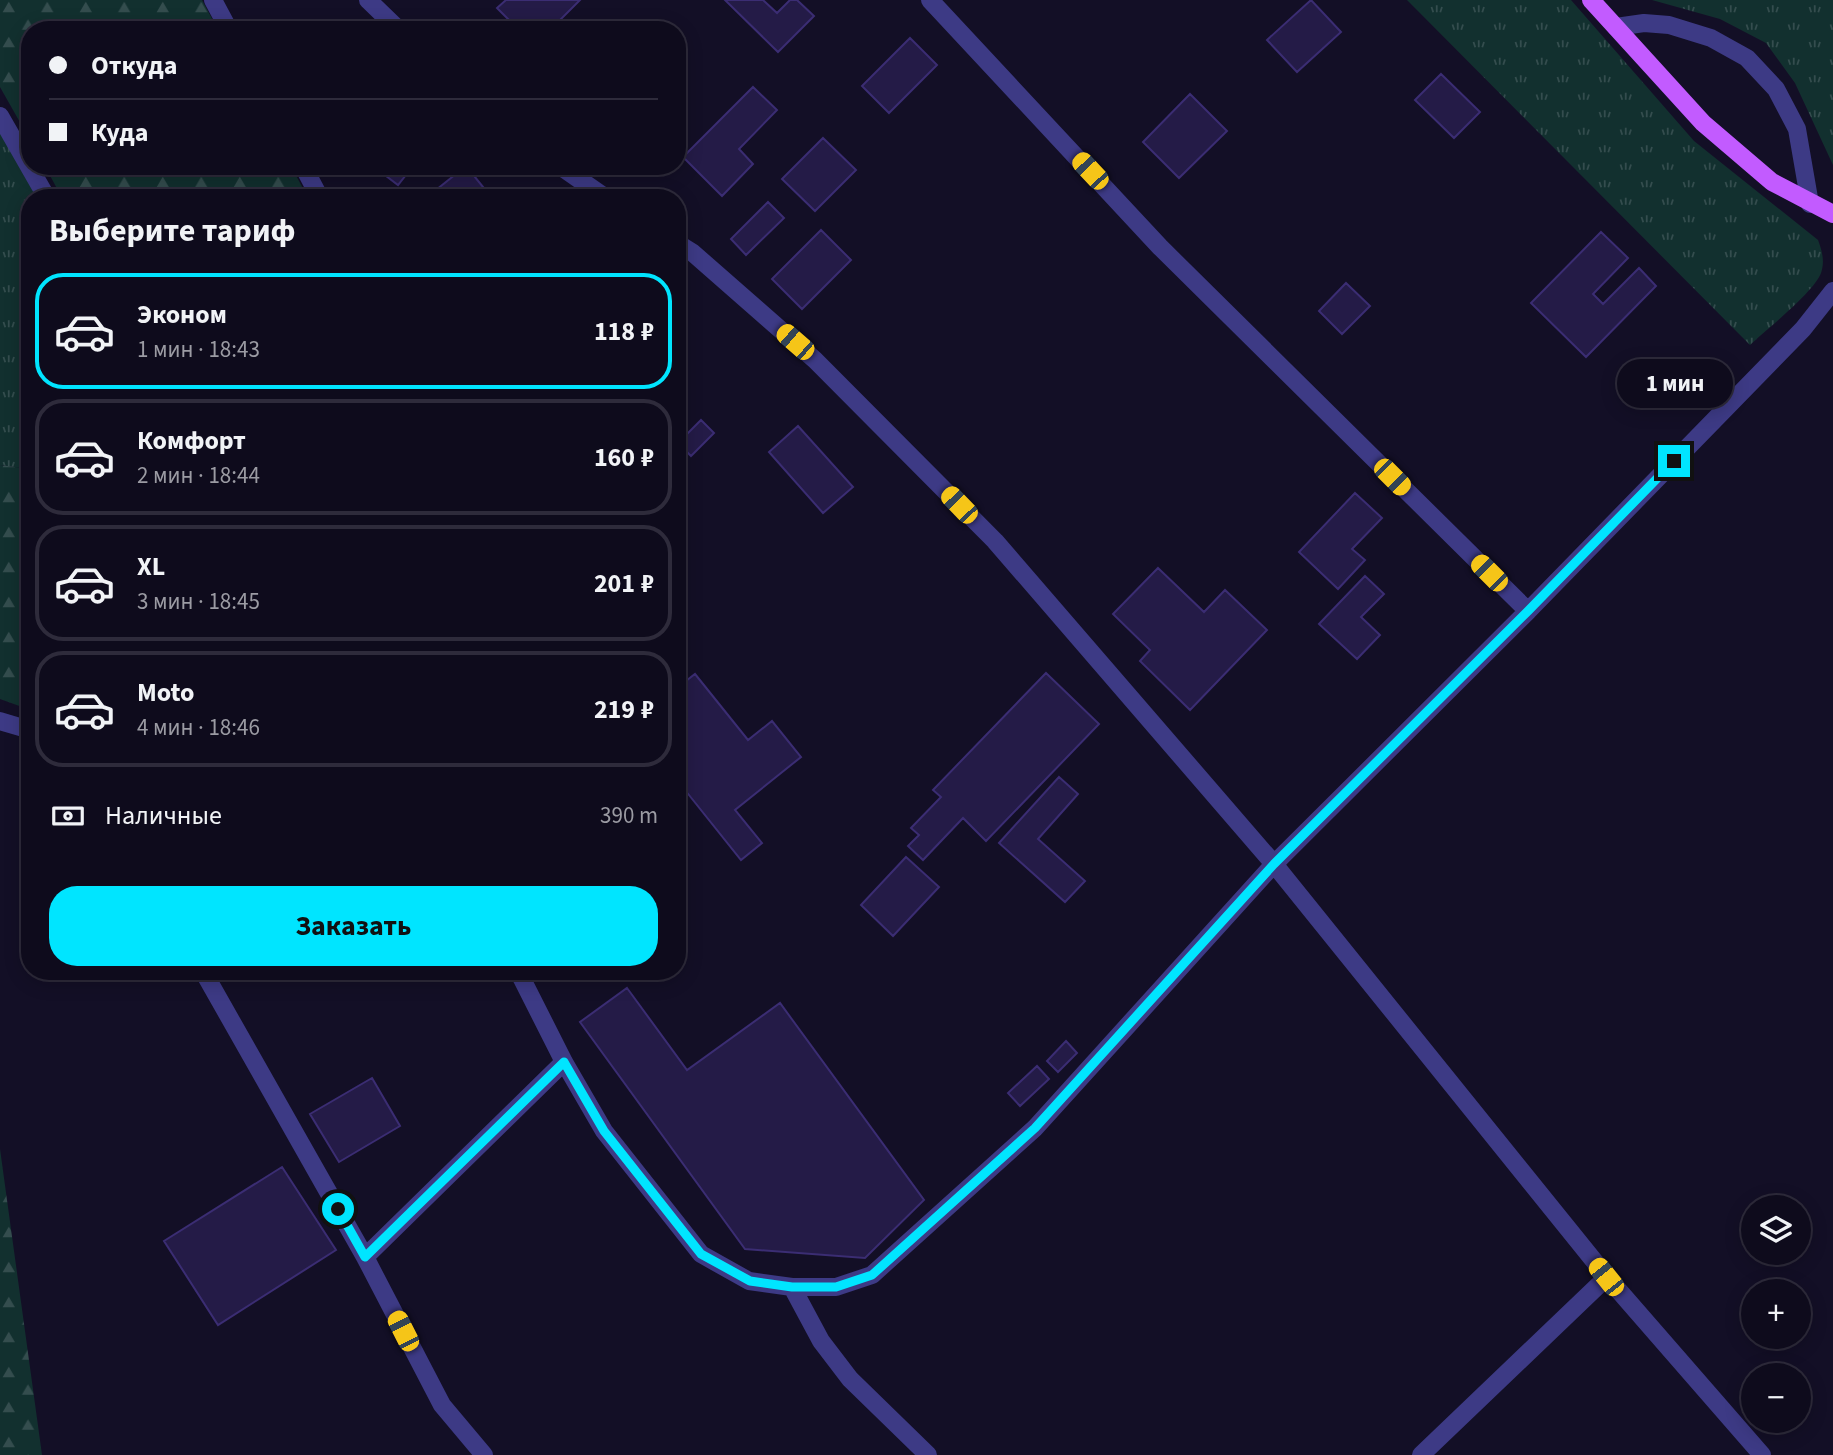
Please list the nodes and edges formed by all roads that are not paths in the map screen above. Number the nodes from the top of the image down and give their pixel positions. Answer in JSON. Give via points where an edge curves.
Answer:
{"nodes":[{"id":1,"x":213,"y":0,"type":"edge"},
{"id":2,"x":368,"y":0,"type":"edge"},
{"id":3,"x":930,"y":0,"type":"edge"},
{"id":4,"x":1591,"y":0,"type":"edge"},
{"id":5,"x":224,"y":21,"type":"edge"},
{"id":6,"x":390,"y":21,"type":"edge"},
{"id":7,"x":1616,"y":27,"type":"junction"},
{"id":8,"x":0,"y":116,"type":"edge"},
{"id":9,"x":21,"y":153,"type":"edge"},
{"id":10,"x":573,"y":175,"type":"edge"},
{"id":11,"x":594,"y":189,"type":"edge"},
{"id":12,"x":1810,"y":204,"type":"junction"},
{"id":13,"x":1833,"y":214,"type":"edge"},
{"id":14,"x":686,"y":249,"type":"edge"},
{"id":15,"x":1830,"y":301,"type":"edge"},
{"id":16,"x":1528,"y":611,"type":"junction"},
{"id":17,"x":0,"y":721,"type":"edge"},
{"id":18,"x":21,"y":727,"type":"edge"},
{"id":19,"x":1274,"y":864,"type":"junction"},
{"id":20,"x":208,"y":980,"type":"edge"},
{"id":21,"x":523,"y":980,"type":"edge"},
{"id":22,"x":564,"y":1062,"type":"junction"},
{"id":23,"x":365,"y":1257,"type":"junction"},
{"id":24,"x":1606,"y":1277,"type":"junction"},
{"id":25,"x":792,"y":1287,"type":"junction"},
{"id":26,"x":484,"y":1455,"type":"edge"},
{"id":27,"x":928,"y":1455,"type":"edge"},
{"id":28,"x":1421,"y":1455,"type":"edge"},
{"id":29,"x":1762,"y":1455,"type":"edge"}],
"edges":[{"from":1,"to":5,"type":"street"},
{"from":2,"to":6,"type":"street"},
{"from":3,"to":16,"type":"street","via":[[1160,247]]},
{"from":4,"to":7,"type":"main road"},
{"from":7,"to":12,"type":"main road","via":[[1703,124],[1772,182]]},
{"from":7,"to":12,"type":"street","via":[[1669,25],[1711,38],[1747,58],[1776,89],[1797,130]]},
{"from":8,"to":9,"type":"street"},
{"from":10,"to":11,"type":"street"},
{"from":12,"to":13,"type":"main road"},
{"from":14,"to":19,"type":"street","via":[[815,360],[995,541]]},
{"from":15,"to":16,"type":"street"},
{"from":16,"to":19,"type":"street"},
{"from":17,"to":18,"type":"street"},
{"from":19,"to":24,"type":"street"},
{"from":19,"to":25,"type":"street","via":[[1035,1128],[872,1275],[836,1287]]},
{"from":20,"to":23,"type":"street"},
{"from":21,"to":22,"type":"street"},
{"from":22,"to":23,"type":"street"},
{"from":22,"to":25,"type":"street","via":[[604,1131],[701,1254],[750,1281]]},
{"from":23,"to":26,"type":"street","via":[[442,1405]]},
{"from":24,"to":28,"type":"street"},
{"from":24,"to":29,"type":"street"},
{"from":25,"to":27,"type":"street","via":[[821,1341],[850,1379]]}]}
